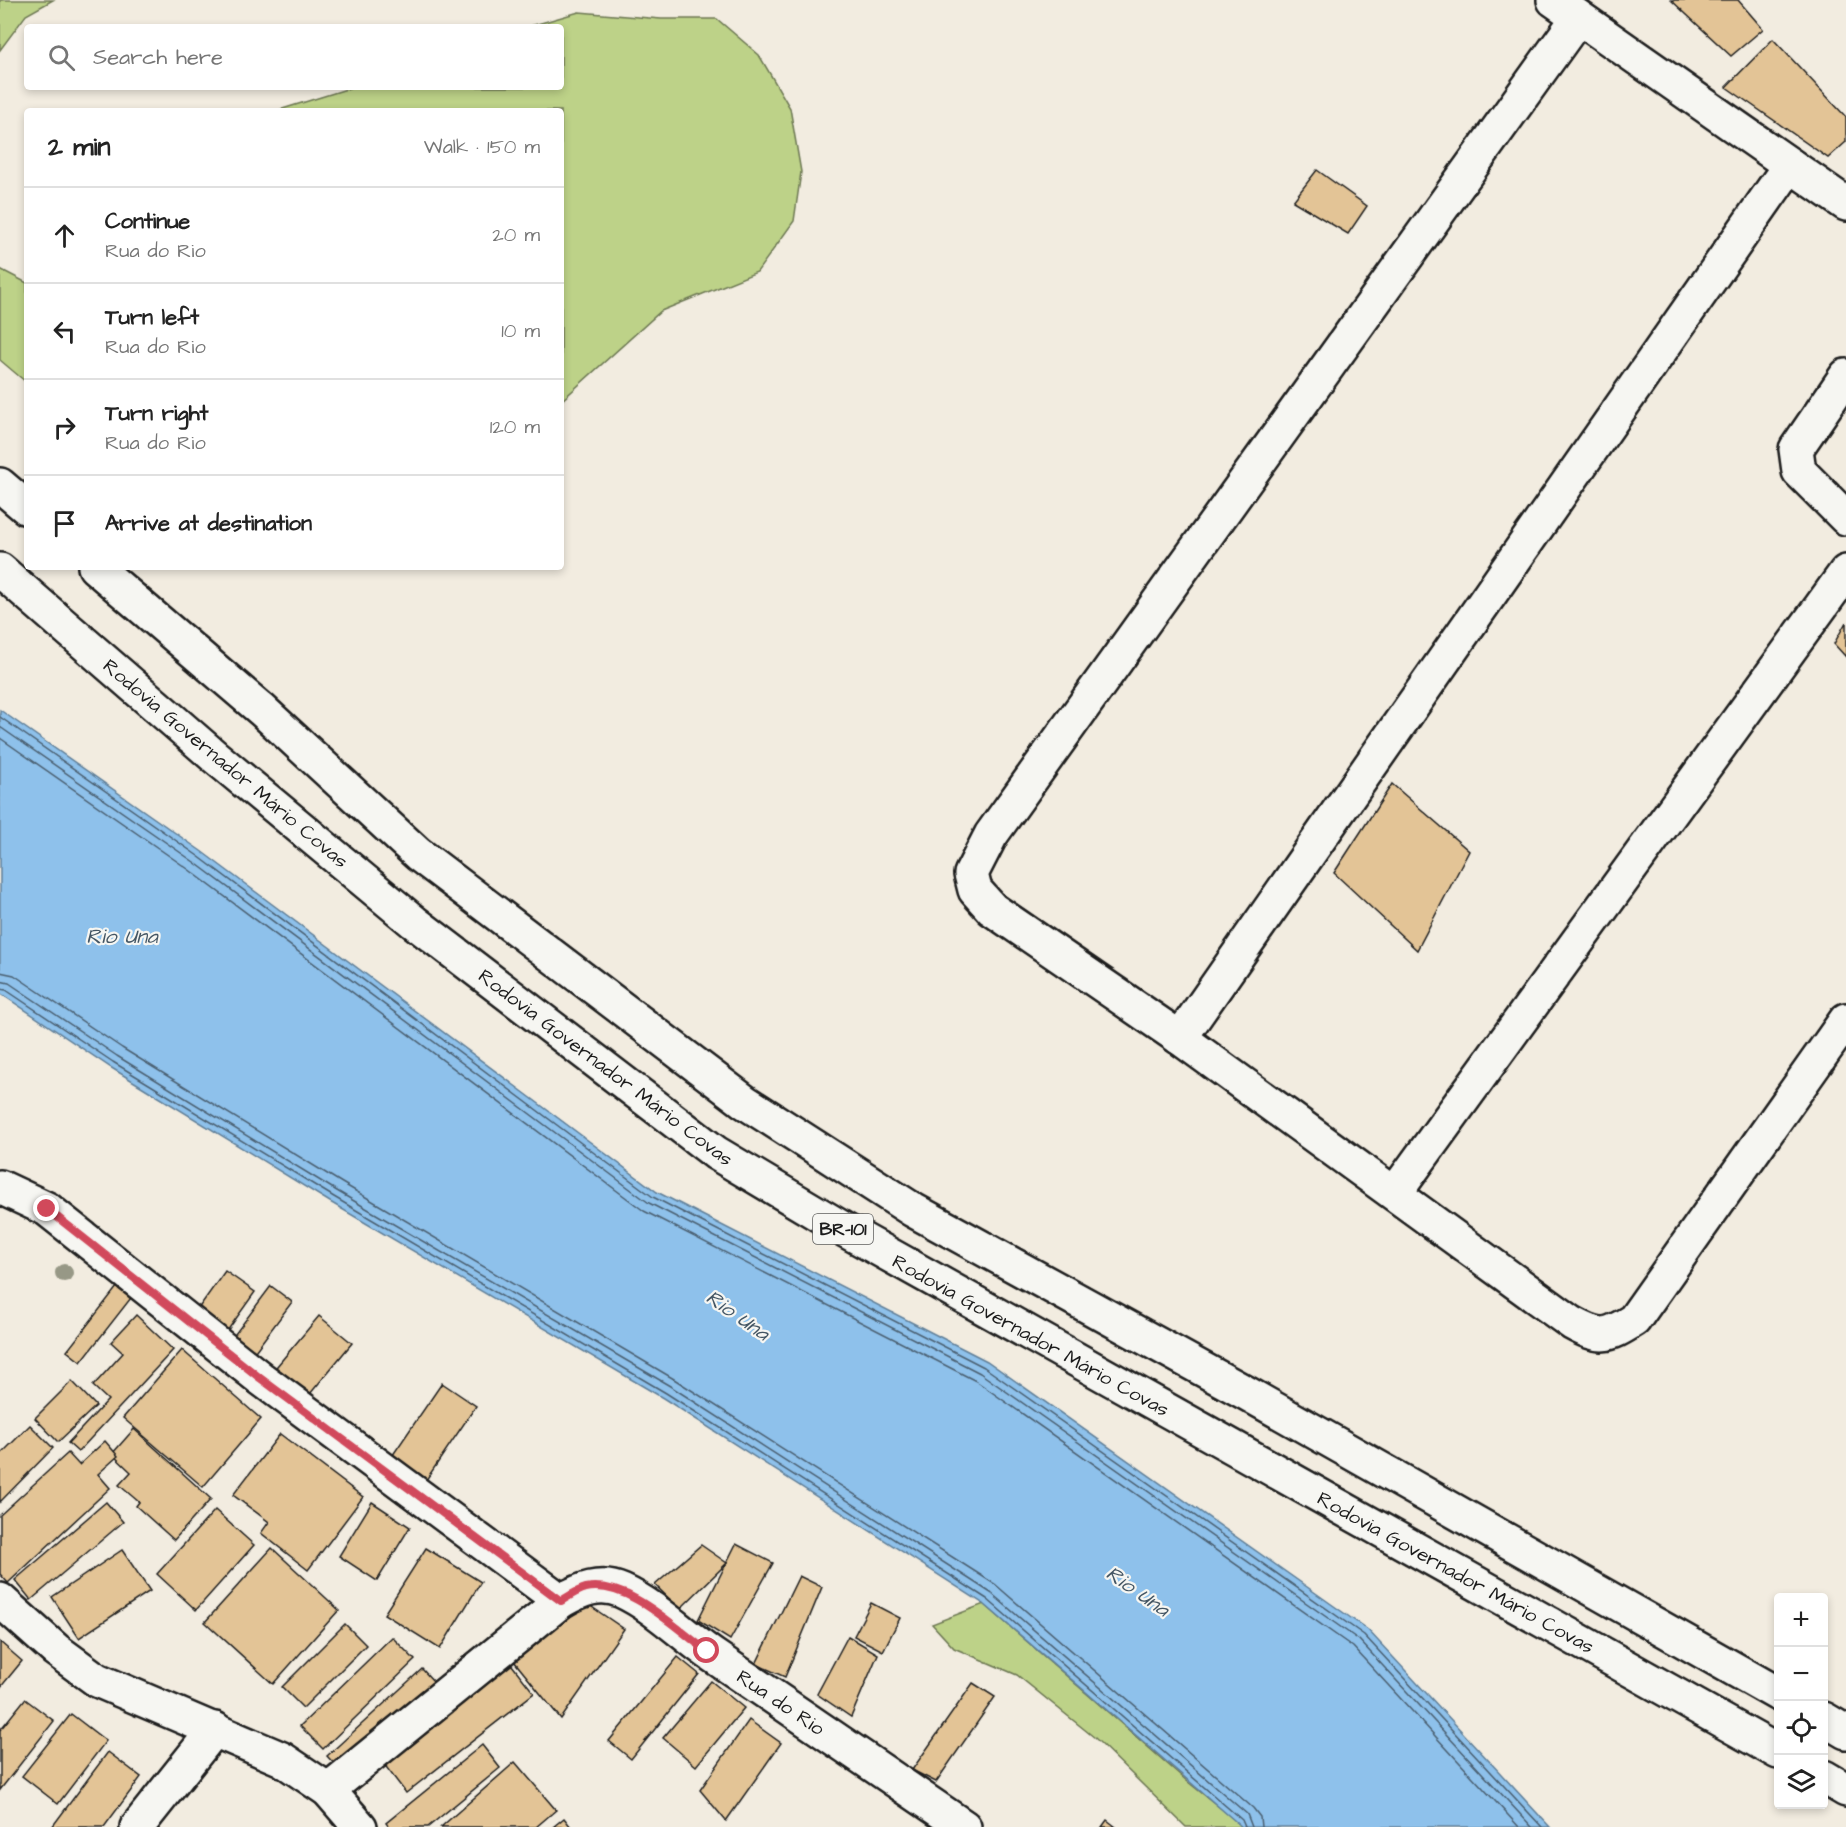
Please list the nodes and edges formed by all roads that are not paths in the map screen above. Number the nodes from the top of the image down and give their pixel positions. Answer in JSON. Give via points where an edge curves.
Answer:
{"nodes":[{"id":1,"x":1566,"y":9,"type":"edge"},
{"id":2,"x":1790,"y":165,"type":"junction"},
{"id":3,"x":1846,"y":204,"type":"edge"},
{"id":4,"x":1846,"y":376,"type":"edge"},
{"id":5,"x":0,"y":485,"type":"edge"},
{"id":6,"x":24,"y":505,"type":"edge"},
{"id":7,"x":1846,"y":518,"type":"edge"},
{"id":8,"x":0,"y":570,"type":"edge"},
{"id":9,"x":99,"y":570,"type":"edge"},
{"id":10,"x":1846,"y":572,"type":"edge"},
{"id":11,"x":1846,"y":1020,"type":"edge"},
{"id":12,"x":1180,"y":1038,"type":"junction"},
{"id":13,"x":0,"y":1187,"type":"edge"},
{"id":14,"x":1395,"y":1193,"type":"junction"},
{"id":15,"x":0,"y":1599,"type":"edge"},
{"id":16,"x":561,"y":1601,"type":"junction"},
{"id":17,"x":1774,"y":1691,"type":"edge"},
{"id":18,"x":1828,"y":1721,"type":"edge"},
{"id":19,"x":215,"y":1729,"type":"junction"},
{"id":20,"x":1846,"y":1732,"type":"edge"},
{"id":21,"x":1774,"y":1749,"type":"edge"},
{"id":22,"x":1828,"y":1779,"type":"edge"},
{"id":23,"x":328,"y":1790,"type":"junction"},
{"id":24,"x":1846,"y":1790,"type":"edge"},
{"id":25,"x":137,"y":1827,"type":"edge"},
{"id":26,"x":360,"y":1827,"type":"edge"},
{"id":27,"x":964,"y":1827,"type":"edge"}],
"edges":[{"from":1,"to":2,"type":"main road"},
{"from":1,"to":12,"type":"main road","via":[[991,835],[971,873],[975,890],[992,909]]},
{"from":2,"to":3,"type":"main road"},
{"from":2,"to":12,"type":"main road"},
{"from":4,"to":7,"type":"main road","via":[[1796,449],[1799,471]]},
{"from":5,"to":6,"type":"main road"},
{"from":8,"to":21,"type":"main road","name":"Rodovia Governador Mário Covas","number":"BR-101","via":[[214,756],[414,922],[716,1153],[865,1242]]},
{"from":9,"to":17,"type":"main road","number":"BR-101","via":[[262,710],[418,854],[745,1102],[913,1210]]},
{"from":10,"to":14,"type":"main road"},
{"from":11,"to":14,"type":"main road","via":[[1634,1320],[1610,1335],[1592,1334],[1572,1323]]},
{"from":12,"to":14,"type":"main road"},
{"from":13,"to":16,"type":"main road","via":[[47,1209],[260,1378]]},
{"from":15,"to":19,"type":"main road","via":[[56,1650],[97,1680]]},
{"from":16,"to":23,"type":"main road","name":"Rua do Rio"},
{"from":16,"to":27,"type":"main road","name":"Rua do Rio","via":[[583,1588],[620,1590]]},
{"from":18,"to":20,"type":"main road"},
{"from":19,"to":23,"type":"main road","via":[[282,1759]]},
{"from":19,"to":25,"type":"main road"},
{"from":22,"to":24,"type":"main road"},
{"from":23,"to":26,"type":"main road"}]}
